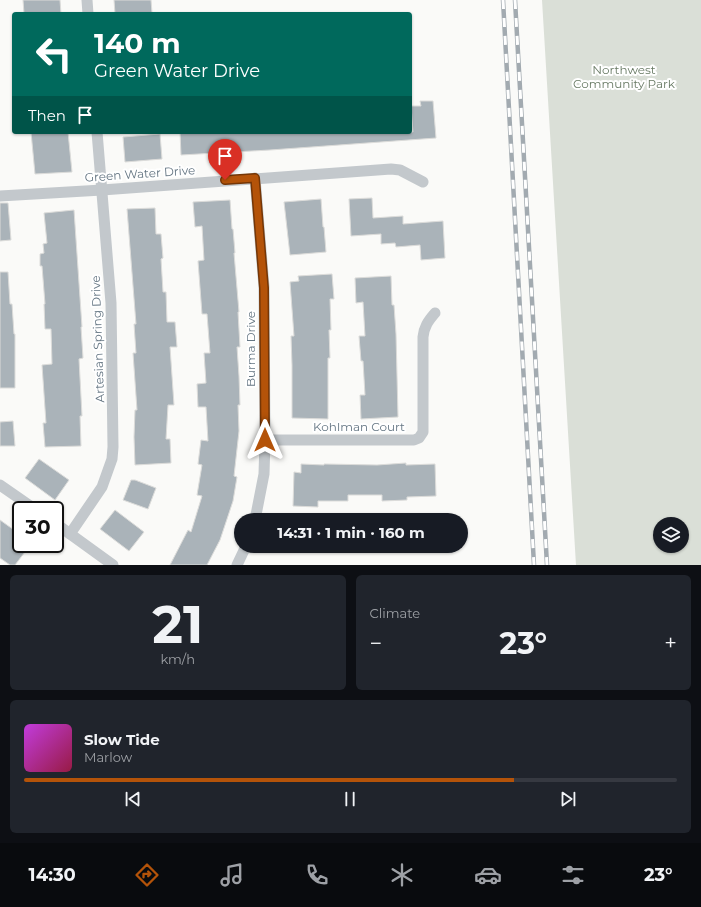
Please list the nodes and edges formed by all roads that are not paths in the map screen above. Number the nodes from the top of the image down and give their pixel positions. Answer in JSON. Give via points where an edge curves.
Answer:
{"nodes":[{"id":1,"x":87,"y":0,"type":"edge"},
{"id":2,"x":88,"y":12,"type":"edge"},
{"id":3,"x":97,"y":134,"type":"edge"},
{"id":4,"x":255,"y":178,"type":"junction"},
{"id":5,"x":423,"y":182,"type":"dead end"},
{"id":6,"x":102,"y":190,"type":"junction"},
{"id":7,"x":0,"y":196,"type":"edge"},
{"id":8,"x":435,"y":313,"type":"dead end"},
{"id":9,"x":265,"y":440,"type":"junction"},
{"id":10,"x":0,"y":485,"type":"edge"},
{"id":11,"x":23,"y":501,"type":"edge"},
{"id":12,"x":256,"y":513,"type":"edge"},
{"id":13,"x":64,"y":530,"type":"edge"},
{"id":14,"x":70,"y":534,"type":"junction"},
{"id":15,"x":243,"y":553,"type":"edge"},
{"id":16,"x":113,"y":565,"type":"edge"},
{"id":17,"x":237,"y":565,"type":"edge"}],
"edges":[{"from":1,"to":2,"type":"street"},
{"from":3,"to":6,"type":"street","name":"Artesian Spring Drive"},
{"from":4,"to":5,"type":"street","name":"Green Water Drive","via":[[391,169],[400,170]]},
{"from":4,"to":6,"type":"street","name":"Green Water Drive"},
{"from":4,"to":9,"type":"street","name":"Burma Drive","via":[[264,288]]},
{"from":6,"to":7,"type":"street","name":"Green Water Drive"},
{"from":6,"to":14,"type":"street","name":"Artesian Spring Drive","via":[[112,326],[112,459],[102,487]]},
{"from":8,"to":9,"type":"street","name":"Kohlman Court","via":[[424,329],[422,432],[419,438]]},
{"from":9,"to":12,"type":"street","name":"Burma Drive","via":[[264,474]]},
{"from":10,"to":11,"type":"street"},
{"from":13,"to":14,"type":"street"},
{"from":14,"to":16,"type":"street"},
{"from":15,"to":17,"type":"street"}]}
